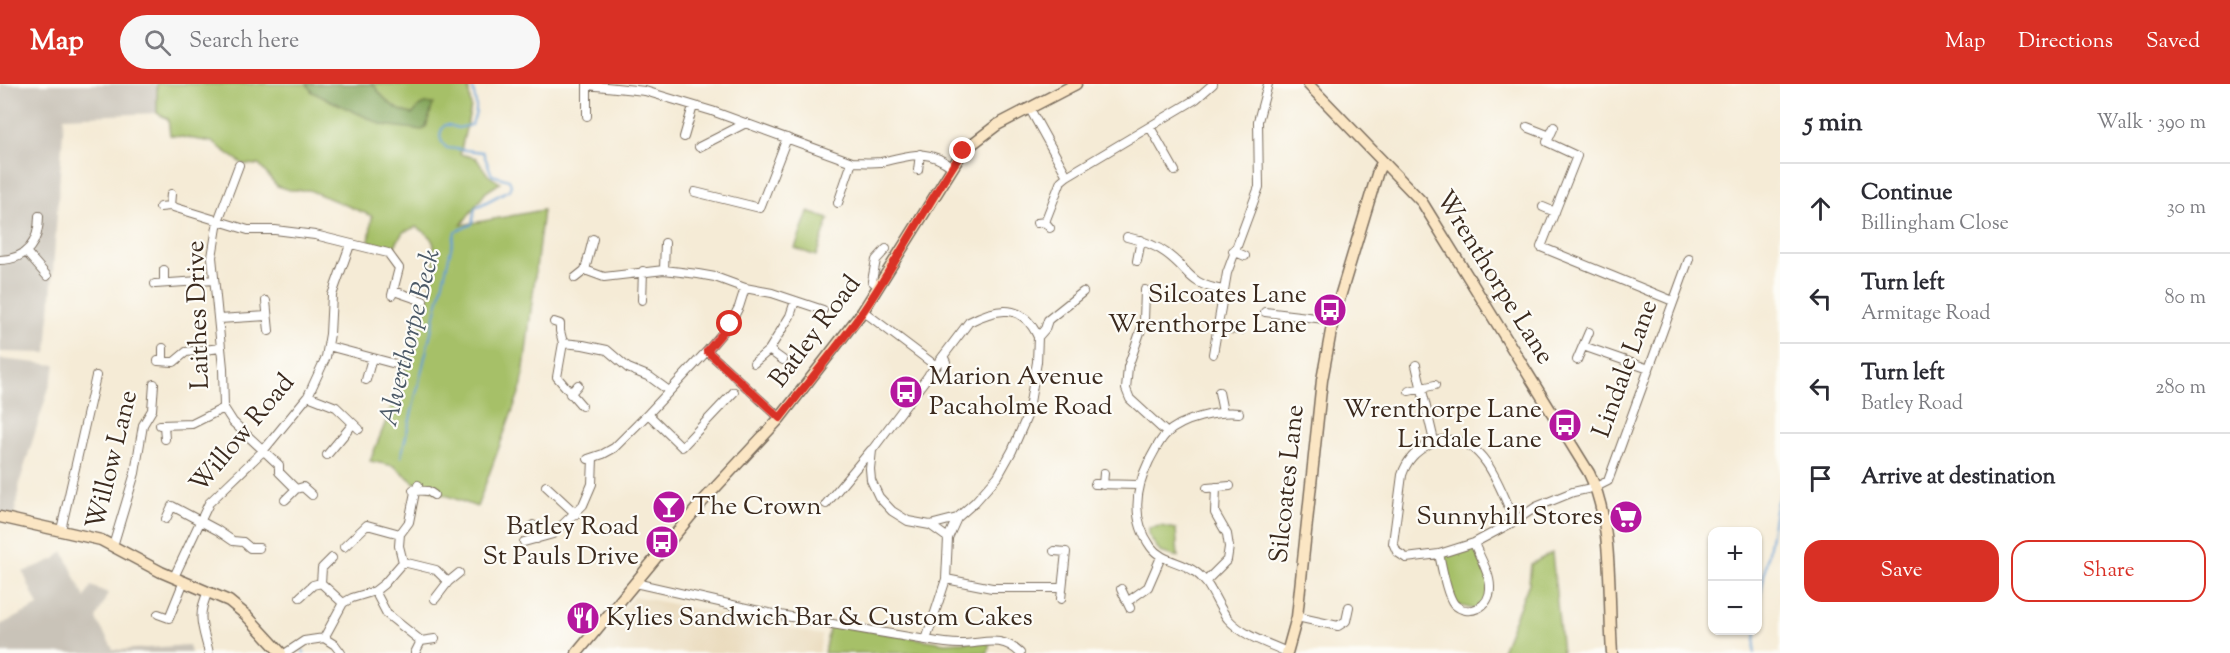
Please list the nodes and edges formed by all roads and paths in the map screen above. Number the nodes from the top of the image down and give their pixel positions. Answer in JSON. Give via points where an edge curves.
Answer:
{"nodes":[{"id":1,"x":1076,"y":84,"type":"edge"},
{"id":2,"x":1213,"y":84,"type":"edge"},
{"id":3,"x":1268,"y":84,"type":"edge"},
{"id":4,"x":587,"y":85,"type":"edge"},
{"id":5,"x":1312,"y":85,"type":"edge"},
{"id":6,"x":693,"y":106,"type":"junction"},
{"id":7,"x":1030,"y":109,"type":"junction"},
{"id":8,"x":587,"y":116,"type":"dead end"},
{"id":9,"x":746,"y":123,"type":"junction"},
{"id":10,"x":1150,"y":127,"type":"junction"},
{"id":11,"x":1527,"y":127,"type":"dead end"},
{"id":12,"x":1554,"y":127,"type":"dead end"},
{"id":13,"x":1550,"y":136,"type":"junction"},
{"id":14,"x":684,"y":137,"type":"dead end"},
{"id":15,"x":787,"y":138,"type":"junction"},
{"id":16,"x":699,"y":147,"type":"dead end"},
{"id":17,"x":920,"y":154,"type":"junction"},
{"id":18,"x":852,"y":162,"type":"junction"},
{"id":19,"x":1382,"y":163,"type":"junction"},
{"id":20,"x":239,"y":165,"type":"dead end"},
{"id":21,"x":952,"y":167,"type":"junction"},
{"id":22,"x":918,"y":170,"type":"dead end"},
{"id":23,"x":1176,"y":172,"type":"dead end"},
{"id":24,"x":1067,"y":176,"type":"junction"},
{"id":25,"x":695,"y":192,"type":"dead end"},
{"id":26,"x":171,"y":194,"type":"dead end"},
{"id":27,"x":838,"y":203,"type":"dead end"},
{"id":28,"x":170,"y":206,"type":"junction"},
{"id":29,"x":160,"y":207,"type":"dead end"},
{"id":30,"x":1543,"y":207,"type":"dead end"},
{"id":31,"x":1555,"y":212,"type":"junction"},
{"id":32,"x":39,"y":216,"type":"dead end"},
{"id":33,"x":218,"y":221,"type":"junction"},
{"id":34,"x":1044,"y":224,"type":"dead end"},
{"id":35,"x":1127,"y":237,"type":"dead end"},
{"id":36,"x":593,"y":239,"type":"dead end"},
{"id":37,"x":1141,"y":240,"type":"junction"},
{"id":38,"x":665,"y":243,"type":"dead end"},
{"id":39,"x":350,"y":244,"type":"junction"},
{"id":40,"x":886,"y":249,"type":"dead end"},
{"id":41,"x":1233,"y":251,"type":"junction"},
{"id":42,"x":26,"y":252,"type":"junction"},
{"id":43,"x":1245,"y":256,"type":"dead end"},
{"id":44,"x":1689,"y":259,"type":"dead end"},
{"id":45,"x":0,"y":260,"type":"edge"},
{"id":46,"x":1137,"y":261,"type":"dead end"},
{"id":47,"x":164,"y":270,"type":"dead end"},
{"id":48,"x":585,"y":270,"type":"junction"},
{"id":49,"x":664,"y":270,"type":"junction"},
{"id":50,"x":643,"y":271,"type":"junction"},
{"id":51,"x":47,"y":276,"type":"dead end"},
{"id":52,"x":575,"y":278,"type":"dead end"},
{"id":53,"x":214,"y":280,"type":"junction"},
{"id":54,"x":155,"y":284,"type":"dead end"},
{"id":55,"x":164,"y":284,"type":"junction"},
{"id":56,"x":879,"y":287,"type":"junction"},
{"id":57,"x":745,"y":288,"type":"junction"},
{"id":58,"x":1223,"y":290,"type":"junction"},
{"id":59,"x":1083,"y":292,"type":"dead end"},
{"id":60,"x":1143,"y":293,"type":"dead end"},
{"id":61,"x":642,"y":300,"type":"dead end"},
{"id":62,"x":266,"y":301,"type":"dead end"},
{"id":63,"x":423,"y":301,"type":"dead end"},
{"id":64,"x":795,"y":301,"type":"junction"},
{"id":65,"x":1672,"y":301,"type":"junction"},
{"id":66,"x":823,"y":310,"type":"dead end"},
{"id":67,"x":863,"y":311,"type":"junction"},
{"id":68,"x":1265,"y":312,"type":"dead end"},
{"id":69,"x":267,"y":316,"type":"junction"},
{"id":70,"x":219,"y":320,"type":"junction"},
{"id":71,"x":1048,"y":320,"type":"junction"},
{"id":72,"x":1333,"y":320,"type":"junction"},
{"id":73,"x":554,"y":322,"type":"dead end"},
{"id":74,"x":1031,"y":322,"type":"junction"},
{"id":75,"x":1217,"y":328,"type":"junction"},
{"id":76,"x":1241,"y":330,"type":"dead end"},
{"id":77,"x":269,"y":331,"type":"dead end"},
{"id":78,"x":1589,"y":332,"type":"dead end"},
{"id":79,"x":1038,"y":337,"type":"junction"},
{"id":80,"x":563,"y":343,"type":"junction"},
{"id":81,"x":1583,"y":345,"type":"junction"},
{"id":82,"x":328,"y":346,"type":"junction"},
{"id":83,"x":163,"y":348,"type":"dead end"},
{"id":84,"x":221,"y":348,"type":"junction"},
{"id":85,"x":769,"y":350,"type":"junction"},
{"id":86,"x":707,"y":351,"type":"junction"},
{"id":87,"x":1213,"y":354,"type":"dead end"},
{"id":88,"x":943,"y":356,"type":"junction"},
{"id":89,"x":372,"y":358,"type":"junction"},
{"id":90,"x":783,"y":360,"type":"dead end"},
{"id":91,"x":1577,"y":360,"type":"dead end"},
{"id":92,"x":754,"y":363,"type":"dead end"},
{"id":93,"x":1417,"y":365,"type":"dead end"},
{"id":94,"x":403,"y":366,"type":"dead end"},
{"id":95,"x":936,"y":366,"type":"junction"},
{"id":96,"x":1649,"y":369,"type":"junction"},
{"id":97,"x":929,"y":374,"type":"junction"},
{"id":98,"x":96,"y":376,"type":"dead end"},
{"id":99,"x":366,"y":380,"type":"dead end"},
{"id":100,"x":154,"y":384,"type":"dead end"},
{"id":101,"x":1435,"y":384,"type":"dead end"},
{"id":102,"x":578,"y":385,"type":"dead end"},
{"id":103,"x":1422,"y":388,"type":"junction"},
{"id":104,"x":669,"y":391,"type":"junction"},
{"id":105,"x":1408,"y":391,"type":"dead end"},
{"id":106,"x":735,"y":392,"type":"dead end"},
{"id":107,"x":1219,"y":392,"type":"dead end"},
{"id":108,"x":570,"y":394,"type":"junction"},
{"id":109,"x":308,"y":396,"type":"junction"},
{"id":110,"x":582,"y":406,"type":"dead end"},
{"id":111,"x":224,"y":408,"type":"junction"},
{"id":112,"x":1223,"y":412,"type":"junction"},
{"id":113,"x":1239,"y":413,"type":"dead end"},
{"id":114,"x":648,"y":414,"type":"junction"},
{"id":115,"x":780,"y":418,"type":"junction"},
{"id":116,"x":1167,"y":433,"type":"junction"},
{"id":117,"x":165,"y":439,"type":"dead end"},
{"id":118,"x":1434,"y":441,"type":"junction"},
{"id":119,"x":334,"y":447,"type":"junction"},
{"id":120,"x":872,"y":450,"type":"junction"},
{"id":121,"x":263,"y":452,"type":"junction"},
{"id":122,"x":341,"y":453,"type":"dead end"},
{"id":123,"x":327,"y":454,"type":"dead end"},
{"id":124,"x":859,"y":467,"type":"junction"},
{"id":125,"x":870,"y":469,"type":"junction"},
{"id":126,"x":1104,"y":473,"type":"dead end"},
{"id":127,"x":1138,"y":485,"type":"junction"},
{"id":128,"x":546,"y":486,"type":"dead end"},
{"id":129,"x":1230,"y":486,"type":"dead end"},
{"id":130,"x":1596,"y":487,"type":"junction"},
{"id":131,"x":296,"y":489,"type":"junction"},
{"id":132,"x":312,"y":495,"type":"dead end"},
{"id":133,"x":434,"y":495,"type":"dead end"},
{"id":134,"x":285,"y":500,"type":"dead end"},
{"id":135,"x":826,"y":504,"type":"dead end"},
{"id":136,"x":576,"y":514,"type":"junction"},
{"id":137,"x":363,"y":516,"type":"dead end"},
{"id":138,"x":0,"y":517,"type":"edge"},
{"id":139,"x":957,"y":518,"type":"junction"},
{"id":140,"x":165,"y":519,"type":"dead end"},
{"id":141,"x":200,"y":520,"type":"junction"},
{"id":142,"x":1515,"y":522,"type":"junction"},
{"id":143,"x":367,"y":525,"type":"junction"},
{"id":144,"x":533,"y":525,"type":"dead end"},
{"id":145,"x":930,"y":525,"type":"junction"},
{"id":146,"x":61,"y":530,"type":"junction"},
{"id":147,"x":400,"y":534,"type":"junction"},
{"id":148,"x":948,"y":538,"type":"junction"},
{"id":149,"x":537,"y":539,"type":"junction"},
{"id":150,"x":524,"y":542,"type":"dead end"},
{"id":151,"x":1474,"y":543,"type":"junction"},
{"id":152,"x":112,"y":546,"type":"junction"},
{"id":153,"x":344,"y":547,"type":"dead end"},
{"id":154,"x":259,"y":548,"type":"dead end"},
{"id":155,"x":1054,"y":551,"type":"dead end"},
{"id":156,"x":1439,"y":554,"type":"junction"},
{"id":157,"x":1161,"y":557,"type":"junction"},
{"id":158,"x":332,"y":558,"type":"dead end"},
{"id":159,"x":404,"y":562,"type":"junction"},
{"id":160,"x":459,"y":573,"type":"dead end"},
{"id":161,"x":179,"y":579,"type":"junction"},
{"id":162,"x":946,"y":579,"type":"junction"},
{"id":163,"x":1206,"y":580,"type":"junction"},
{"id":164,"x":448,"y":582,"type":"junction"},
{"id":165,"x":321,"y":583,"type":"junction"},
{"id":166,"x":635,"y":583,"type":"junction"},
{"id":167,"x":1062,"y":588,"type":"junction"},
{"id":168,"x":1121,"y":589,"type":"dead end"},
{"id":169,"x":208,"y":591,"type":"junction"},
{"id":170,"x":375,"y":591,"type":"junction"},
{"id":171,"x":300,"y":597,"type":"dead end"},
{"id":172,"x":435,"y":598,"type":"dead end"},
{"id":173,"x":1061,"y":599,"type":"dead end"},
{"id":174,"x":343,"y":603,"type":"junction"},
{"id":175,"x":1349,"y":606,"type":"dead end"},
{"id":176,"x":158,"y":614,"type":"dead end"},
{"id":177,"x":1297,"y":617,"type":"junction"},
{"id":178,"x":324,"y":638,"type":"junction"},
{"id":179,"x":435,"y":639,"type":"dead end"},
{"id":180,"x":926,"y":640,"type":"junction"},
{"id":181,"x":421,"y":641,"type":"junction"},
{"id":182,"x":209,"y":653,"type":"edge"},
{"id":183,"x":281,"y":653,"type":"edge"},
{"id":184,"x":286,"y":653,"type":"edge"},
{"id":185,"x":341,"y":653,"type":"edge"},
{"id":186,"x":415,"y":653,"type":"edge"},
{"id":187,"x":577,"y":653,"type":"edge"},
{"id":188,"x":1020,"y":653,"type":"edge"},
{"id":189,"x":1287,"y":653,"type":"edge"},
{"id":190,"x":1612,"y":653,"type":"edge"}],
"edges":[{"from":1,"to":7,"type":"street","name":"Batley Road"},
{"from":2,"to":10,"type":"street"},
{"from":3,"to":41,"type":"street","via":[[1258,121],[1259,187]]},
{"from":4,"to":6,"type":"street","via":[[645,91]]},
{"from":4,"to":8,"type":"street"},
{"from":5,"to":19,"type":"street","name":"Wrenthorpe Lane"},
{"from":6,"to":9,"type":"street"},
{"from":6,"to":14,"type":"street"},
{"from":7,"to":21,"type":"street","name":"Batley Road","via":[[979,137]]},
{"from":7,"to":24,"type":"street"},
{"from":9,"to":15,"type":"street"},
{"from":9,"to":16,"type":"street"},
{"from":10,"to":23,"type":"street"},
{"from":10,"to":24,"type":"street"},
{"from":11,"to":13,"type":"street"},
{"from":12,"to":13,"type":"street"},
{"from":13,"to":31,"type":"street","via":[[1547,142],[1577,156]]},
{"from":15,"to":18,"type":"street"},
{"from":15,"to":25,"type":"street","via":[[760,208]]},
{"from":17,"to":18,"type":"street","via":[[873,163]]},
{"from":17,"to":21,"type":"street","via":[[933,156]]},
{"from":17,"to":22,"type":"street"},
{"from":18,"to":27,"type":"street"},
{"from":19,"to":72,"type":"street","name":"Silcoates Lane"},
{"from":19,"to":130,"type":"street","name":"Wrenthorpe Lane","via":[[1422,202],[1439,227]]},
{"from":20,"to":33,"type":"street","name":"Laithes Drive"},
{"from":21,"to":56,"type":"street","name":"Batley Road"},
{"from":24,"to":34,"type":"street","via":[[1060,181]]},
{"from":26,"to":28,"type":"street"},
{"from":28,"to":29,"type":"street"},
{"from":28,"to":33,"type":"street"},
{"from":30,"to":31,"type":"street"},
{"from":31,"to":65,"type":"street","via":[[1541,247]]},
{"from":32,"to":42,"type":"street","via":[[39,232]]},
{"from":33,"to":39,"type":"street","via":[[248,230],[315,235]]},
{"from":33,"to":53,"type":"street","name":"Laithes Drive","via":[[212,257]]},
{"from":35,"to":37,"type":"street"},
{"from":36,"to":48,"type":"street"},
{"from":37,"to":46,"type":"street"},
{"from":37,"to":58,"type":"street","via":[[1166,253],[1198,284]]},
{"from":38,"to":49,"type":"street"},
{"from":39,"to":63,"type":"street","via":[[388,253],[399,268],[393,293]]},
{"from":39,"to":82,"type":"street","name":"Willow Road","via":[[332,295]]},
{"from":40,"to":56,"type":"street","via":[[876,260],[872,281]]},
{"from":41,"to":43,"type":"street"},
{"from":41,"to":58,"type":"street"},
{"from":42,"to":45,"type":"street"},
{"from":42,"to":51,"type":"street"},
{"from":44,"to":65,"type":"street","name":"Lindale Lane"},
{"from":47,"to":55,"type":"street"},
{"from":48,"to":50,"type":"street","via":[[604,277]]},
{"from":48,"to":52,"type":"street"},
{"from":49,"to":50,"type":"street"},
{"from":49,"to":57,"type":"street","via":[[715,277]]},
{"from":50,"to":61,"type":"street"},
{"from":53,"to":55,"type":"street"},
{"from":53,"to":70,"type":"street","name":"Laithes Drive"},
{"from":54,"to":55,"type":"street"},
{"from":56,"to":67,"type":"street","name":"Batley Road"},
{"from":57,"to":64,"type":"street"},
{"from":57,"to":86,"type":"street","via":[[730,324]]},
{"from":58,"to":75,"type":"street"},
{"from":59,"to":71,"type":"street"},
{"from":60,"to":116,"type":"street","via":[[1140,337],[1131,355],[1126,389],[1130,399]]},
{"from":62,"to":69,"type":"street"},
{"from":64,"to":66,"type":"street"},
{"from":64,"to":85,"type":"street"},
{"from":65,"to":96,"type":"street","name":"Lindale Lane"},
{"from":67,"to":95,"type":"street"},
{"from":67,"to":115,"type":"street","name":"Batley Road"},
{"from":68,"to":72,"type":"street"},
{"from":69,"to":70,"type":"street"},
{"from":69,"to":77,"type":"street"},
{"from":70,"to":84,"type":"street","name":"Laithes Drive"},
{"from":71,"to":74,"type":"street"},
{"from":71,"to":79,"type":"street"},
{"from":72,"to":177,"type":"street","name":"Silcoates Lane","via":[[1322,380]]},
{"from":73,"to":80,"type":"street","via":[[560,324]]},
{"from":74,"to":79,"type":"street"},
{"from":74,"to":88,"type":"street","via":[[1011,310],[989,312],[969,322]]},
{"from":75,"to":76,"type":"street"},
{"from":75,"to":87,"type":"street"},
{"from":78,"to":81,"type":"street"},
{"from":79,"to":139,"type":"street","via":[[1028,414],[1012,451],[999,476]]},
{"from":80,"to":104,"type":"street","via":[[608,350],[628,368]]},
{"from":80,"to":108,"type":"street","via":[[557,377]]},
{"from":81,"to":91,"type":"street"},
{"from":81,"to":96,"type":"street"},
{"from":82,"to":89,"type":"street"},
{"from":82,"to":109,"type":"street","name":"Willow Road"},
{"from":83,"to":84,"type":"street","via":[[160,361],[174,362],[186,352]]},
{"from":84,"to":111,"type":"street","name":"Laithes Drive"},
{"from":85,"to":90,"type":"street"},
{"from":85,"to":92,"type":"street"},
{"from":86,"to":104,"type":"street"},
{"from":86,"to":115,"type":"street"},
{"from":88,"to":95,"type":"street"},
{"from":88,"to":97,"type":"street","via":[[945,372]]},
{"from":89,"to":94,"type":"street"},
{"from":89,"to":99,"type":"street"},
{"from":93,"to":103,"type":"street"},
{"from":95,"to":97,"type":"street"},
{"from":96,"to":130,"type":"street","name":"Lindale Lane","via":[[1608,481]]},
{"from":97,"to":120,"type":"street"},
{"from":98,"to":146,"type":"street"},
{"from":100,"to":152,"type":"street","name":"Willow Lane","via":[[152,410],[142,425],[135,474]]},
{"from":101,"to":103,"type":"street"},
{"from":102,"to":108,"type":"street"},
{"from":103,"to":105,"type":"street"},
{"from":103,"to":118,"type":"street"},
{"from":104,"to":114,"type":"street"},
{"from":106,"to":114,"type":"street","via":[[682,447]]},
{"from":107,"to":112,"type":"street"},
{"from":108,"to":110,"type":"street"},
{"from":109,"to":119,"type":"street","via":[[336,407],[356,427]]},
{"from":109,"to":121,"type":"street","name":"Willow Road"},
{"from":111,"to":117,"type":"street","via":[[192,424],[162,425]]},
{"from":111,"to":121,"type":"street","name":"Laithes Drive"},
{"from":112,"to":113,"type":"street"},
{"from":112,"to":116,"type":"street","via":[[1206,414]]},
{"from":114,"to":136,"type":"street","via":[[614,448],[590,458],[592,484]]},
{"from":115,"to":166,"type":"street","name":"Batley Road","via":[[702,502]]},
{"from":116,"to":127,"type":"street"},
{"from":118,"to":142,"type":"street","via":[[1456,440],[1475,449],[1488,466]]},
{"from":118,"to":156,"type":"street","via":[[1406,465],[1393,543],[1406,558]]},
{"from":119,"to":122,"type":"street"},
{"from":119,"to":123,"type":"street"},
{"from":120,"to":124,"type":"street"},
{"from":120,"to":125,"type":"street"},
{"from":121,"to":131,"type":"street","name":"Laithes Drive","via":[[279,465],[279,472]]},
{"from":121,"to":141,"type":"street","name":"Willow Road","via":[[209,503]]},
{"from":124,"to":125,"type":"street"},
{"from":124,"to":135,"type":"street"},
{"from":125,"to":145,"type":"street","via":[[879,497],[892,511],[908,521]]},
{"from":126,"to":127,"type":"street","via":[[1099,484]]},
{"from":127,"to":157,"type":"street","via":[[1140,527]]},
{"from":128,"to":136,"type":"street"},
{"from":129,"to":163,"type":"street","via":[[1212,487],[1215,513],[1227,534],[1229,553],[1222,566]]},
{"from":130,"to":142,"type":"street","via":[[1543,504]]},
{"from":130,"to":190,"type":"street","name":"Wrenthorpe Lane","via":[[1606,542]]},
{"from":131,"to":132,"type":"street","via":[[303,487]]},
{"from":131,"to":134,"type":"street"},
{"from":133,"to":147,"type":"street","via":[[415,488],[409,522]]},
{"from":136,"to":149,"type":"street","via":[[553,534]]},
{"from":137,"to":143,"type":"street"},
{"from":138,"to":146,"type":"street"},
{"from":139,"to":145,"type":"street"},
{"from":139,"to":148,"type":"street"},
{"from":140,"to":141,"type":"street","via":[[172,504]]},
{"from":141,"to":154,"type":"street","via":[[233,541],[243,542],[248,551]]},
{"from":141,"to":161,"type":"street","name":"Willow Road"},
{"from":142,"to":151,"type":"street"},
{"from":143,"to":147,"type":"street"},
{"from":143,"to":153,"type":"street"},
{"from":144,"to":149,"type":"street"},
{"from":145,"to":148,"type":"street"},
{"from":146,"to":152,"type":"street"},
{"from":147,"to":159,"type":"street"},
{"from":148,"to":162,"type":"street"},
{"from":149,"to":150,"type":"street"},
{"from":151,"to":156,"type":"street"},
{"from":151,"to":156,"type":"street","via":[[1491,586],[1486,601],[1476,610],[1468,611],[1454,604]]},
{"from":152,"to":161,"type":"street"},
{"from":155,"to":167,"type":"street","via":[[1065,552]]},
{"from":157,"to":163,"type":"street","via":[[1194,570]]},
{"from":157,"to":168,"type":"street","via":[[1148,586],[1129,605]]},
{"from":158,"to":165,"type":"street","via":[[322,568]]},
{"from":159,"to":164,"type":"street","via":[[436,570]]},
{"from":159,"to":170,"type":"street"},
{"from":160,"to":164,"type":"street"},
{"from":161,"to":169,"type":"street"},
{"from":161,"to":176,"type":"street","name":"Willow Road","via":[[175,614],[169,618]]},
{"from":162,"to":167,"type":"street","via":[[992,588]]},
{"from":162,"to":180,"type":"street"},
{"from":163,"to":189,"type":"street","via":[[1227,618],[1238,628]]},
{"from":164,"to":172,"type":"street"},
{"from":165,"to":171,"type":"street"},
{"from":165,"to":174,"type":"street"},
{"from":166,"to":180,"type":"street","via":[[768,613]]},
{"from":166,"to":187,"type":"street","name":"Batley Road"},
{"from":167,"to":173,"type":"street"},
{"from":169,"to":182,"type":"street","via":[[200,614]]},
{"from":169,"to":183,"type":"street","via":[[246,615]]},
{"from":170,"to":174,"type":"street"},
{"from":170,"to":181,"type":"street","via":[[387,614]]},
{"from":174,"to":178,"type":"street"},
{"from":175,"to":177,"type":"street","via":[[1346,621],[1338,626]]},
{"from":177,"to":189,"type":"street","name":"Silcoates Lane"},
{"from":178,"to":184,"type":"street","via":[[304,641]]},
{"from":178,"to":185,"type":"street"},
{"from":179,"to":181,"type":"street"},
{"from":180,"to":188,"type":"street","via":[[961,644],[1000,641]]},
{"from":181,"to":186,"type":"street"}]}
